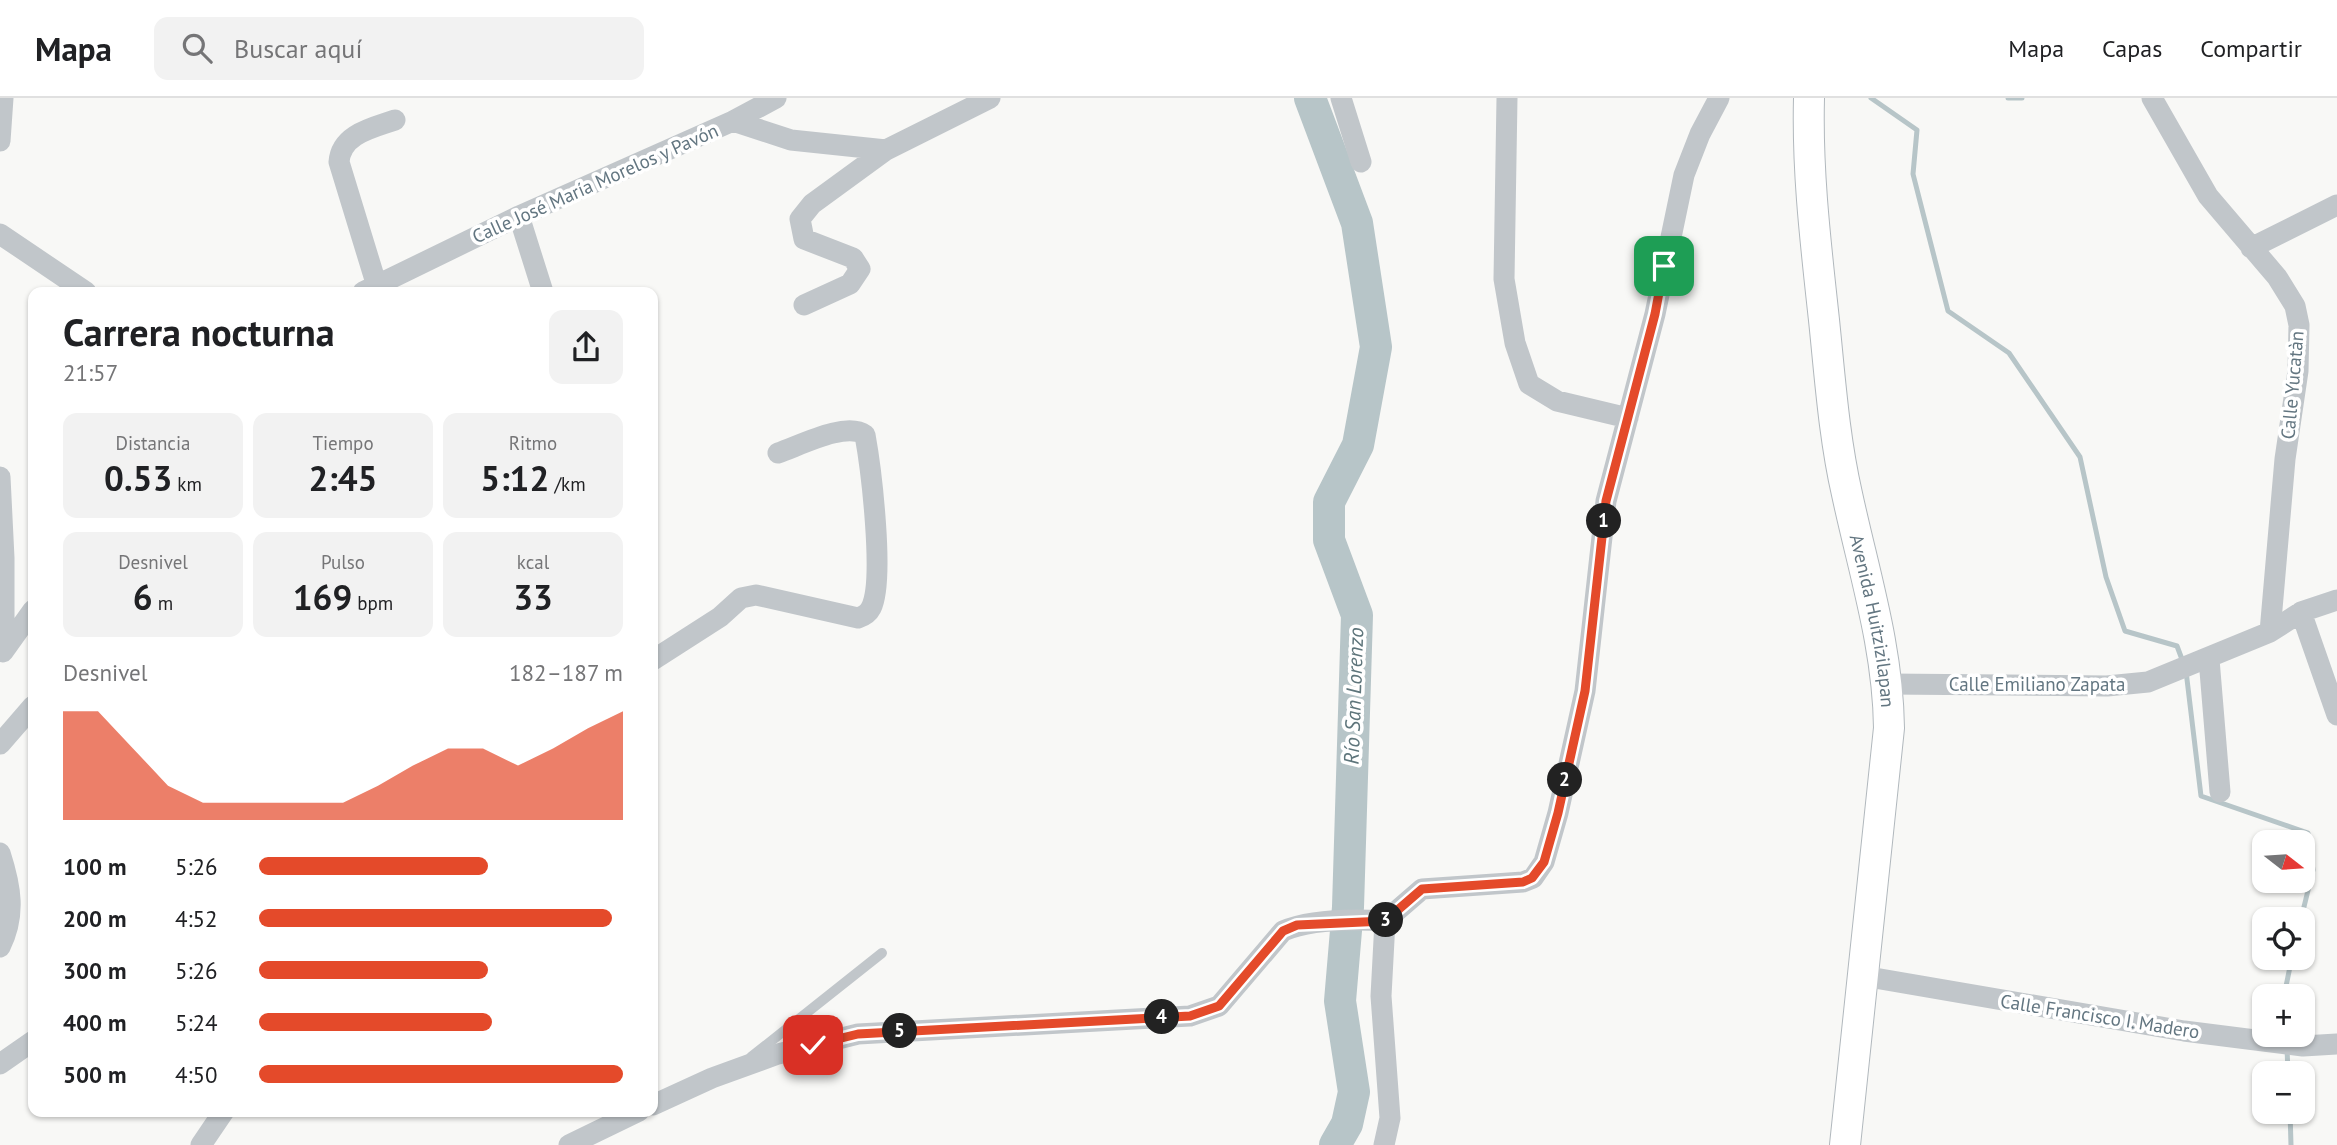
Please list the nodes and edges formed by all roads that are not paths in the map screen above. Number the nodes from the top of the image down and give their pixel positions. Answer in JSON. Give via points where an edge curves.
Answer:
{"nodes":[{"id":1,"x":3,"y":98,"type":"edge"},
{"id":2,"x":776,"y":98,"type":"edge"},
{"id":3,"x":990,"y":98,"type":"edge"},
{"id":4,"x":1341,"y":98,"type":"edge"},
{"id":5,"x":1507,"y":98,"type":"edge"},
{"id":6,"x":1719,"y":98,"type":"edge"},
{"id":7,"x":1809,"y":98,"type":"edge"},
{"id":8,"x":2152,"y":98,"type":"edge"},
{"id":9,"x":395,"y":120,"type":"dead end"},
{"id":10,"x":733,"y":121,"type":"junction"},
{"id":11,"x":0,"y":141,"type":"edge"},
{"id":12,"x":886,"y":150,"type":"junction"},
{"id":13,"x":1361,"y":162,"type":"dead end"},
{"id":14,"x":2337,"y":205,"type":"edge"},
{"id":15,"x":519,"y":216,"type":"junction"},
{"id":16,"x":0,"y":234,"type":"edge"},
{"id":17,"x":2251,"y":248,"type":"junction"},
{"id":18,"x":79,"y":287,"type":"edge"},
{"id":19,"x":370,"y":287,"type":"edge"},
{"id":20,"x":372,"y":287,"type":"edge"},
{"id":21,"x":541,"y":287,"type":"edge"},
{"id":22,"x":804,"y":305,"type":"dead end"},
{"id":23,"x":1629,"y":418,"type":"junction"},
{"id":24,"x":778,"y":453,"type":"dead end"},
{"id":25,"x":0,"y":477,"type":"edge"},
{"id":26,"x":2337,"y":600,"type":"edge"},
{"id":27,"x":2301,"y":612,"type":"junction"},
{"id":28,"x":28,"y":617,"type":"edge"},
{"id":29,"x":2270,"y":632,"type":"junction"},
{"id":30,"x":2,"y":653,"type":"edge"},
{"id":31,"x":658,"y":657,"type":"edge"},
{"id":32,"x":2202,"y":661,"type":"junction"},
{"id":33,"x":1888,"y":684,"type":"junction"},
{"id":34,"x":28,"y":712,"type":"edge"},
{"id":35,"x":2337,"y":715,"type":"edge"},
{"id":36,"x":0,"y":744,"type":"edge"},
{"id":37,"x":2220,"y":792,"type":"dead end"},
{"id":38,"x":0,"y":853,"type":"edge"},
{"id":39,"x":1375,"y":921,"type":"junction"},
{"id":40,"x":0,"y":947,"type":"edge"},
{"id":41,"x":882,"y":953,"type":"dead end"},
{"id":42,"x":1863,"y":976,"type":"junction"},
{"id":43,"x":28,"y":1044,"type":"edge"},
{"id":44,"x":2337,"y":1044,"type":"edge"},
{"id":45,"x":0,"y":1064,"type":"edge"},
{"id":46,"x":734,"y":1069,"type":"junction"},
{"id":47,"x":658,"y":1103,"type":"edge"},
{"id":48,"x":220,"y":1117,"type":"edge"},
{"id":49,"x":627,"y":1117,"type":"edge"},
{"id":50,"x":201,"y":1145,"type":"edge"},
{"id":51,"x":569,"y":1145,"type":"edge"},
{"id":52,"x":1384,"y":1145,"type":"edge"},
{"id":53,"x":1845,"y":1145,"type":"edge"}],
"edges":[{"from":1,"to":11,"type":"street"},
{"from":2,"to":10,"type":"street"},
{"from":3,"to":12,"type":"street"},
{"from":4,"to":13,"type":"street"},
{"from":5,"to":23,"type":"street","via":[[1504,279],[1515,343],[1528,384],[1557,401]]},
{"from":6,"to":23,"type":"street","via":[[1684,176]]},
{"from":7,"to":33,"type":"street","name":"Avenida Huitzizilapan","via":[[1813,215],[1833,413]]},
{"from":8,"to":17,"type":"street","name":"Calle Yucatàn","via":[[2208,196]]},
{"from":9,"to":19,"type":"street","via":[[351,138],[340,151]]},
{"from":10,"to":12,"type":"street","name":"Calle José María Morelos y Pavón","via":[[791,141]]},
{"from":10,"to":15,"type":"street","name":"Calle José María Morelos y Pavón"},
{"from":12,"to":22,"type":"street","via":[[811,204],[800,219],[804,239],[853,258],[860,269],[850,284]]},
{"from":14,"to":17,"type":"street"},
{"from":15,"to":20,"type":"street","name":"Calle José María Morelos y Pavón"},
{"from":15,"to":21,"type":"street"},
{"from":16,"to":18,"type":"street"},
{"from":17,"to":29,"type":"street","name":"Calle Yucatàn","via":[[2295,306],[2299,325]]},
{"from":23,"to":39,"type":"street","via":[[1606,501],[1585,691],[1544,862],[1523,882],[1422,889]]},
{"from":24,"to":31,"type":"street","via":[[840,431],[854,429],[865,435],[876,546],[874,598],[866,615],[844,616],[756,595],[741,598]]},
{"from":25,"to":30,"type":"street"},
{"from":26,"to":27,"type":"street","name":"Calle Emiliano Zapata"},
{"from":27,"to":29,"type":"street","name":"Calle Emiliano Zapata"},
{"from":27,"to":35,"type":"street"},
{"from":28,"to":30,"type":"street"},
{"from":29,"to":32,"type":"street","name":"Calle Emiliano Zapata"},
{"from":32,"to":33,"type":"street","name":"Calle Emiliano Zapata","via":[[2148,682],[2107,686]]},
{"from":32,"to":37,"type":"street"},
{"from":33,"to":42,"type":"street","name":"Avenida Huitzizilapan","via":[[1889,728]]},
{"from":34,"to":36,"type":"street"},
{"from":38,"to":40,"type":"street","via":[[12,913]]},
{"from":39,"to":46,"type":"street","via":[[1297,925],[1283,931],[1219,1006],[1190,1016],[858,1034]]},
{"from":39,"to":52,"type":"street","via":[[1390,1118]]},
{"from":41,"to":46,"type":"lane"},
{"from":42,"to":44,"type":"street","name":"Calle Francisco I. Madero","via":[[2184,1031],[2303,1046]]},
{"from":42,"to":53,"type":"street","name":"Avenida Huitzizilapan"},
{"from":43,"to":45,"type":"street"},
{"from":46,"to":47,"type":"street"},
{"from":48,"to":50,"type":"street"},
{"from":49,"to":51,"type":"street"}]}
